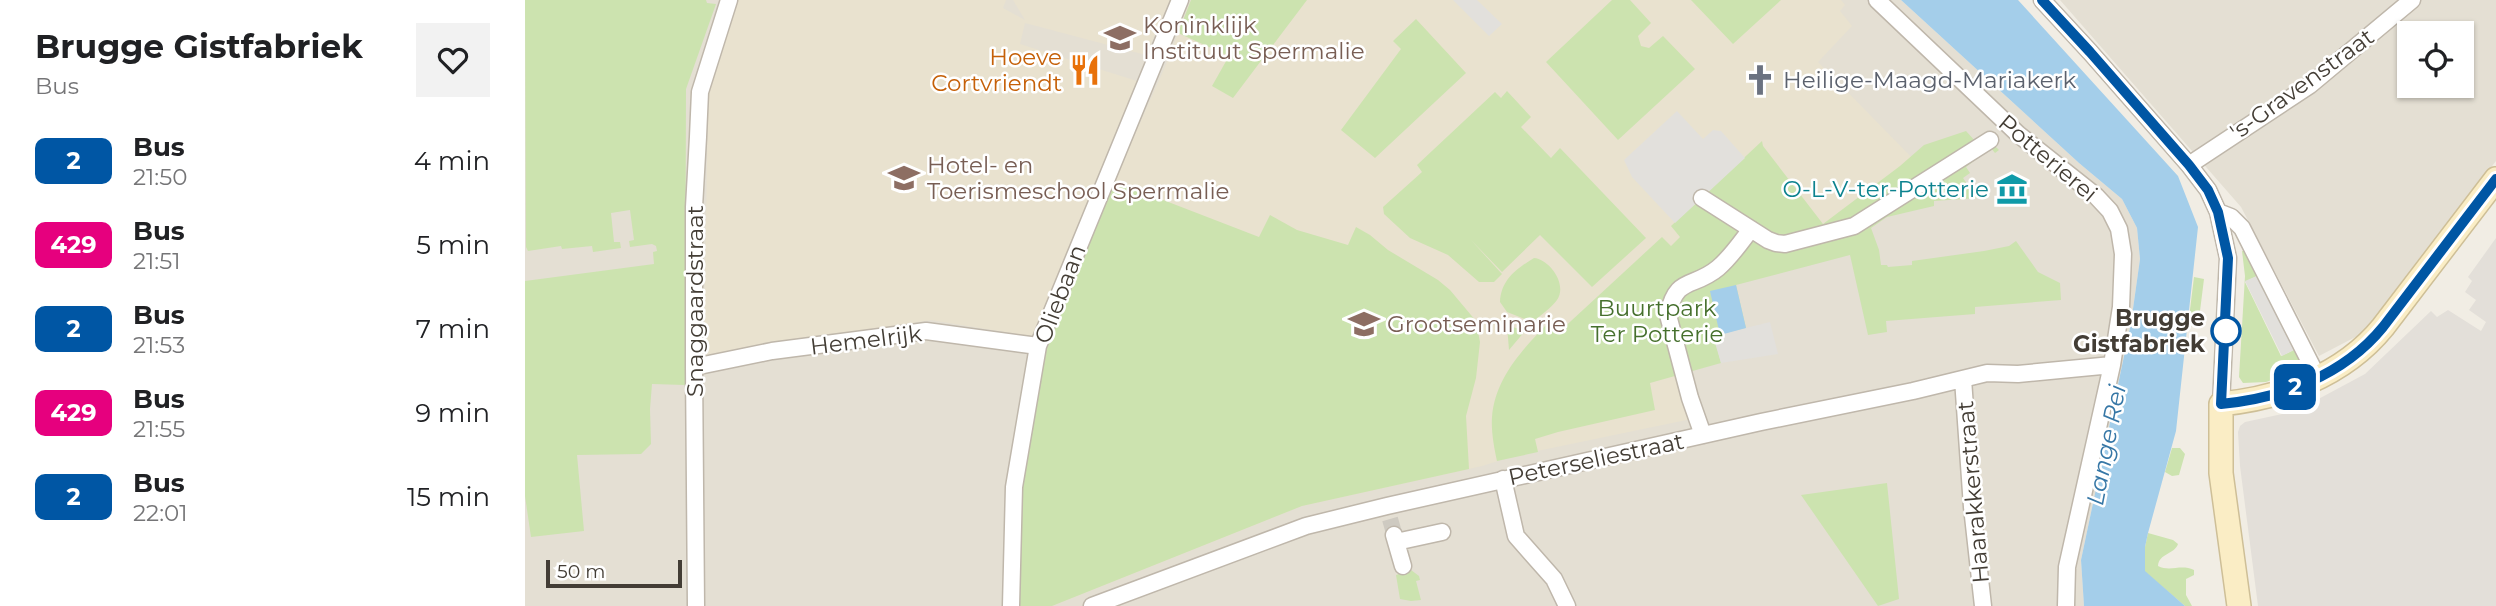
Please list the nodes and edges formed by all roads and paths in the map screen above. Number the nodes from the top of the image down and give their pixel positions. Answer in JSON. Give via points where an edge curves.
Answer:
{"nodes":[{"id":1,"x":729,"y":0,"type":"edge"},
{"id":2,"x":1180,"y":0,"type":"edge"},
{"id":3,"x":1877,"y":0,"type":"edge"},
{"id":4,"x":2042,"y":0,"type":"edge"},
{"id":5,"x":2412,"y":0,"type":"edge"},
{"id":6,"x":1990,"y":140,"type":"dead end"},
{"id":7,"x":2189,"y":165,"type":"junction"},
{"id":8,"x":2496,"y":179,"type":"edge"},
{"id":9,"x":1702,"y":198,"type":"dead end"},
{"id":10,"x":2218,"y":212,"type":"junction"},
{"id":11,"x":1751,"y":229,"type":"junction"},
{"id":12,"x":1038,"y":346,"type":"junction"},
{"id":13,"x":2112,"y":365,"type":"junction"},
{"id":14,"x":694,"y":367,"type":"junction"},
{"id":15,"x":2318,"y":378,"type":"junction"},
{"id":16,"x":1963,"y":379,"type":"junction"},
{"id":17,"x":2221,"y":404,"type":"junction"},
{"id":18,"x":1703,"y":435,"type":"junction"},
{"id":19,"x":1503,"y":479,"type":"junction"},
{"id":20,"x":1392,"y":525,"type":"junction"},
{"id":21,"x":1442,"y":531,"type":"dead end"},
{"id":22,"x":1403,"y":566,"type":"dead end"},
{"id":23,"x":696,"y":606,"type":"edge"},
{"id":24,"x":1011,"y":606,"type":"edge"},
{"id":25,"x":1092,"y":606,"type":"edge"},
{"id":26,"x":1567,"y":606,"type":"edge"},
{"id":27,"x":1983,"y":606,"type":"edge"},
{"id":28,"x":2066,"y":606,"type":"edge"},
{"id":29,"x":2239,"y":606,"type":"edge"}],
"edges":[{"from":1,"to":14,"type":"street","name":"Snaggaardstraat","via":[[701,92],[694,207]]},
{"from":2,"to":12,"type":"street","name":"Oliebaan"},
{"from":3,"to":13,"type":"street","name":"Potterierei","via":[[2013,130],[2110,211],[2123,254]]},
{"from":4,"to":7,"type":"street"},
{"from":5,"to":7,"type":"street","name":"'s-Gravenstraat","via":[[2310,85]]},
{"from":6,"to":11,"type":"street","via":[[1854,226],[1785,244]]},
{"from":7,"to":10,"type":"street"},
{"from":8,"to":15,"type":"street","via":[[2374,338]]},
{"from":9,"to":11,"type":"street"},
{"from":10,"to":15,"type":"street","via":[[2242,228]]},
{"from":10,"to":17,"type":"street","via":[[2228,258]]},
{"from":11,"to":18,"type":"street","via":[[1717,269],[1681,286],[1671,303],[1668,316]]},
{"from":12,"to":14,"type":"street","name":"Hemelrijk","via":[[926,331],[772,351]]},
{"from":12,"to":24,"type":"street","name":"Oliebaan","via":[[1014,487]]},
{"from":13,"to":16,"type":"street","name":"Peterseliestraat","via":[[1987,373]]},
{"from":13,"to":28,"type":"street","name":"Potterierei","via":[[2067,567]]},
{"from":14,"to":23,"type":"street","name":"Snaggaardstraat"},
{"from":15,"to":17,"type":"street","via":[[2280,394]]},
{"from":16,"to":18,"type":"street","name":"Peterseliestraat"},
{"from":16,"to":27,"type":"street","name":"Haarakkerstraat"},
{"from":17,"to":29,"type":"street","via":[[2221,473]]},
{"from":18,"to":19,"type":"street","name":"Peterseliestraat"},
{"from":19,"to":20,"type":"street","name":"Peterseliestraat"},
{"from":19,"to":26,"type":"street","via":[[1516,536],[1554,579]]},
{"from":20,"to":21,"type":"street"},
{"from":20,"to":22,"type":"street"},
{"from":20,"to":25,"type":"street","name":"Peterseliestraat","via":[[1306,526]]}]}
